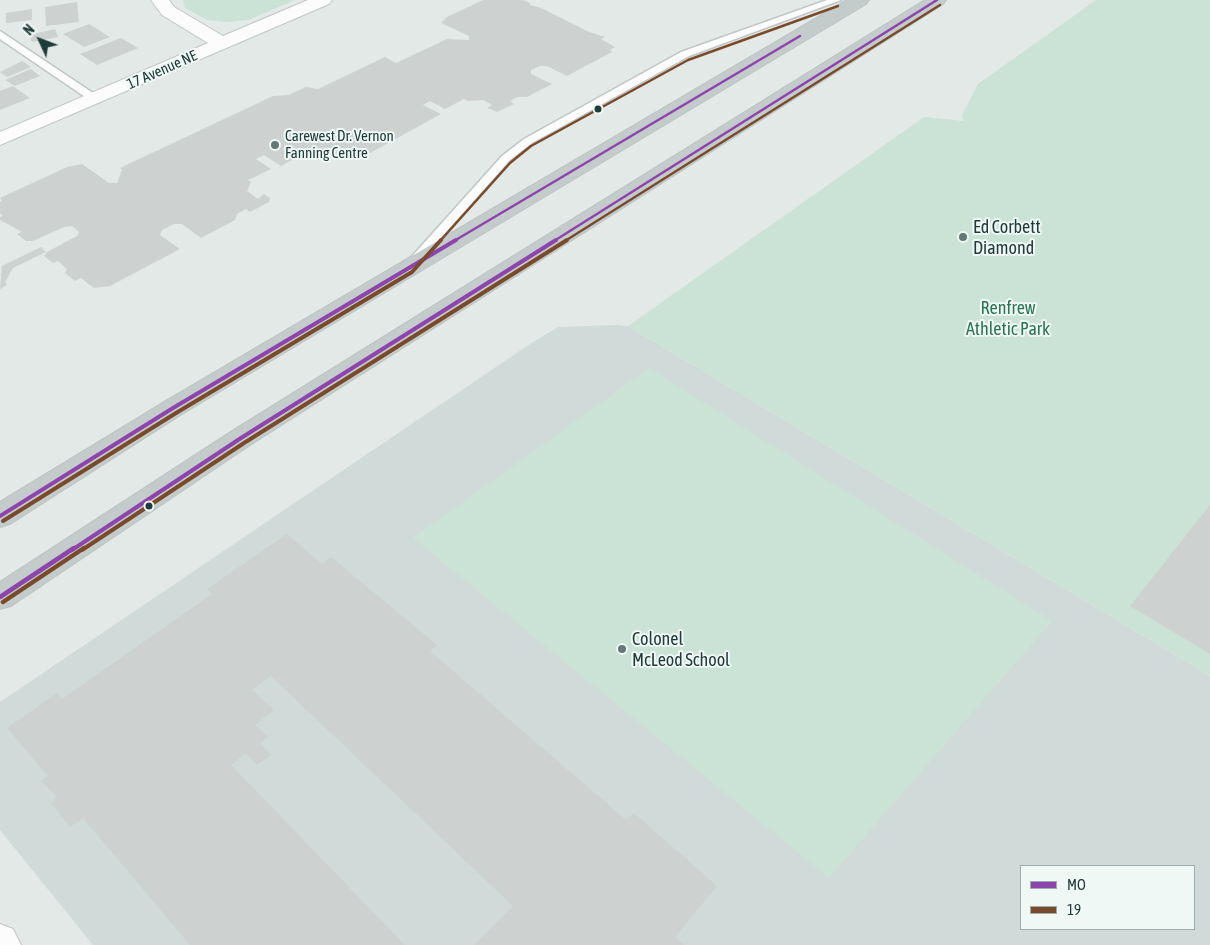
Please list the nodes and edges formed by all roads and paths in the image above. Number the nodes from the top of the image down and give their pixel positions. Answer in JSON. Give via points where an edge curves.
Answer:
{"nodes":[{"id":1,"x":160,"y":0,"type":"edge"},
{"id":2,"x":323,"y":0,"type":"edge"},
{"id":3,"x":795,"y":0,"type":"edge"},
{"id":4,"x":836,"y":0,"type":"edge"},
{"id":5,"x":860,"y":0,"type":"edge"},
{"id":6,"x":936,"y":0,"type":"edge"},
{"id":7,"x":811,"y":9,"type":"junction"},
{"id":8,"x":0,"y":34,"type":"edge"},
{"id":9,"x":222,"y":43,"type":"junction"},
{"id":10,"x":94,"y":99,"type":"junction"},
{"id":11,"x":0,"y":138,"type":"edge"},
{"id":12,"x":408,"y":267,"type":"junction"},
{"id":13,"x":0,"y":516,"type":"edge"},
{"id":14,"x":0,"y":597,"type":"edge"}],
"edges":[{"from":1,"to":9,"type":"street","via":[[168,12]]},
{"from":2,"to":9,"type":"street","name":"17 Avenue NE"},
{"from":3,"to":7,"type":"lane"},
{"from":4,"to":7,"type":"lane"},
{"from":5,"to":12,"type":"highway"},
{"from":6,"to":14,"type":"highway","via":[[240,438]]},
{"from":7,"to":12,"type":"lane","via":[[686,54],[528,140],[506,158]]},
{"from":8,"to":10,"type":"lane"},
{"from":9,"to":10,"type":"street","name":"17 Avenue NE"},
{"from":10,"to":11,"type":"street","name":"17 Avenue NE"},
{"from":12,"to":13,"type":"highway"}]}
